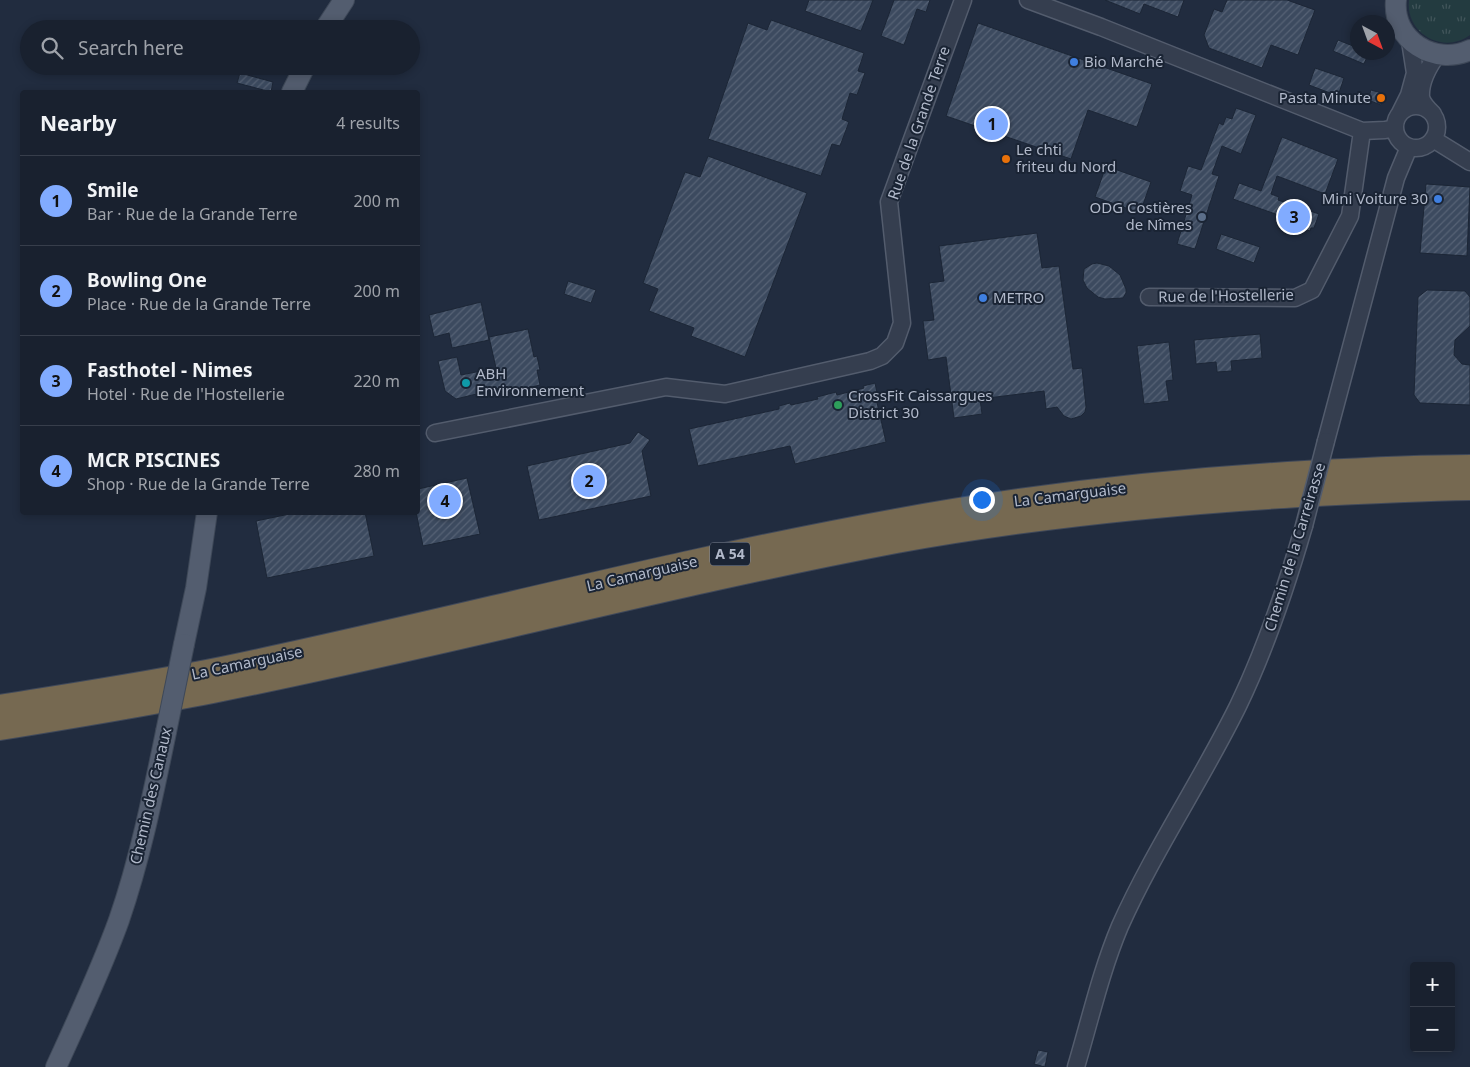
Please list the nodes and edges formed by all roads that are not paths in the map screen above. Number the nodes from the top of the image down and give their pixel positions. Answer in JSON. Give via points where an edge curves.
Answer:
{"nodes":[{"id":1,"x":344,"y":0,"type":"edge"},
{"id":2,"x":963,"y":0,"type":"edge"},
{"id":3,"x":1028,"y":0,"type":"edge"},
{"id":4,"x":1394,"y":2,"type":"edge"},
{"id":5,"x":331,"y":20,"type":"edge"},
{"id":6,"x":1410,"y":41,"type":"junction"},
{"id":7,"x":1470,"y":50,"type":"edge"},
{"id":8,"x":1437,"y":55,"type":"junction"},
{"id":9,"x":300,"y":75,"type":"edge"},
{"id":10,"x":293,"y":90,"type":"edge"},
{"id":11,"x":1433,"y":114,"type":"junction"},
{"id":12,"x":1397,"y":122,"type":"junction"},
{"id":13,"x":1362,"y":131,"type":"junction"},
{"id":14,"x":1433,"y":139,"type":"junction"},
{"id":15,"x":1409,"y":147,"type":"junction"},
{"id":16,"x":1470,"y":162,"type":"edge"},
{"id":17,"x":1149,"y":297,"type":"dead end"},
{"id":18,"x":435,"y":433,"type":"dead end"},
{"id":19,"x":1470,"y":467,"type":"edge"},
{"id":20,"x":1470,"y":488,"type":"edge"},
{"id":21,"x":207,"y":515,"type":"edge"},
{"id":22,"x":0,"y":707,"type":"edge"},
{"id":23,"x":0,"y":728,"type":"edge"},
{"id":24,"x":56,"y":1067,"type":"edge"},
{"id":25,"x":1076,"y":1067,"type":"edge"}],
"edges":[{"from":1,"to":5,"type":"main road"},
{"from":2,"to":18,"type":"street","name":"Rue de la Grande Terre","via":[[889,202],[902,323],[895,343],[882,356],[725,394],[666,387]]},
{"from":3,"to":13,"type":"street"},
{"from":4,"to":6,"type":"main road","via":[[1397,19]]},
{"from":6,"to":8,"type":"main road"},
{"from":6,"to":12,"type":"street","via":[[1415,73]]},
{"from":7,"to":8,"type":"main road","via":[[1450,56]]},
{"from":8,"to":11,"type":"street","via":[[1426,71],[1421,97]]},
{"from":9,"to":10,"type":"main road"},
{"from":11,"to":12,"type":"street","via":[[1415,106]]},
{"from":11,"to":14,"type":"street","via":[[1437,128]]},
{"from":12,"to":13,"type":"street","via":[[1385,130]]},
{"from":12,"to":15,"type":"street","via":[[1399,140]]},
{"from":13,"to":17,"type":"street","name":"Rue de l'Hostellerie","via":[[1350,216],[1312,290],[1294,298]]},
{"from":14,"to":15,"type":"street","via":[[1422,148]]},
{"from":14,"to":16,"type":"street"},
{"from":15,"to":25,"type":"street","name":"Chemin de la Carreirasse","bridge":true,"via":[[1396,178],[1304,526],[1270,634],[1237,708],[1120,926]]},
{"from":19,"to":22,"type":"highway","name":"La Camarguaise","number":"A 54","via":[[1246,476],[1147,485],[898,520],[753,549],[219,669]]},
{"from":20,"to":23,"type":"highway","name":"La Camarguaise","number":"A 54","via":[[1247,498],[1128,508],[899,541],[759,568],[230,688]]},
{"from":21,"to":24,"type":"main road","name":"Chemin des Canaux","bridge":true,"via":[[196,588],[144,834],[101,966]]}]}
